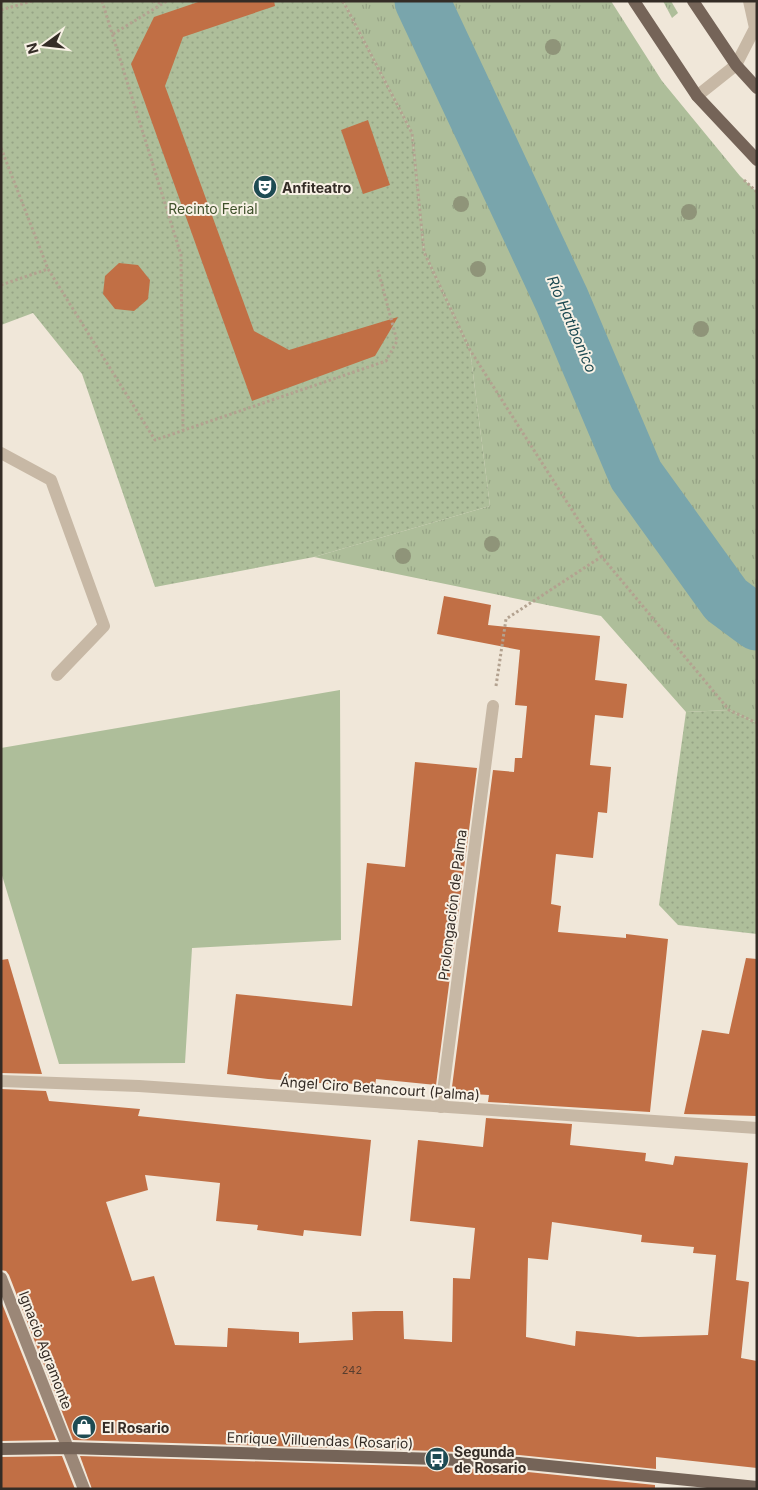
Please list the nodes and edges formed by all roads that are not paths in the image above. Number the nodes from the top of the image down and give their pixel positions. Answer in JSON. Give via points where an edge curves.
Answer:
{"nodes":[{"id":1,"x":634,"y":1,"type":"edge"},
{"id":2,"x":694,"y":1,"type":"edge"},
{"id":3,"x":749,"y":1,"type":"edge"},
{"id":4,"x":736,"y":64,"type":"junction"},
{"id":5,"x":757,"y":88,"type":"edge"},
{"id":6,"x":697,"y":96,"type":"junction"},
{"id":7,"x":757,"y":160,"type":"edge"},
{"id":8,"x":1,"y":453,"type":"edge"},
{"id":9,"x":57,"y":675,"type":"dead end"},
{"id":10,"x":493,"y":706,"type":"road end"},
{"id":11,"x":1,"y":1080,"type":"edge"},
{"id":12,"x":441,"y":1107,"type":"junction"},
{"id":13,"x":757,"y":1128,"type":"edge"},
{"id":14,"x":1,"y":1278,"type":"edge"},
{"id":15,"x":1,"y":1448,"type":"edge"},
{"id":16,"x":68,"y":1448,"type":"junction"},
{"id":17,"x":757,"y":1487,"type":"edge"},
{"id":18,"x":84,"y":1489,"type":"edge"}],
"edges":[{"from":1,"to":6,"type":"main road"},
{"from":2,"to":4,"type":"main road"},
{"from":3,"to":4,"type":"street","via":[[755,28]]},
{"from":4,"to":5,"type":"main road"},
{"from":4,"to":6,"type":"street"},
{"from":6,"to":7,"type":"main road"},
{"from":8,"to":9,"type":"street","via":[[51,480],[104,626]]},
{"from":10,"to":12,"type":"street","name":"Prolongación de Palma"},
{"from":11,"to":12,"type":"street","name":"Ángel Ciro Betancourt (Palma)"},
{"from":12,"to":13,"type":"street","name":"Ángel Ciro Betancourt (Palma)"},
{"from":14,"to":16,"type":"main road","name":"Ignacio Agramonte"},
{"from":15,"to":16,"type":"main road","name":"Enrique Villuendas (Rosario)"},
{"from":16,"to":17,"type":"main road","name":"Enrique Villuendas (Rosario)","via":[[519,1463]]},
{"from":16,"to":18,"type":"main road","name":"Ignacio Agramonte"}]}
